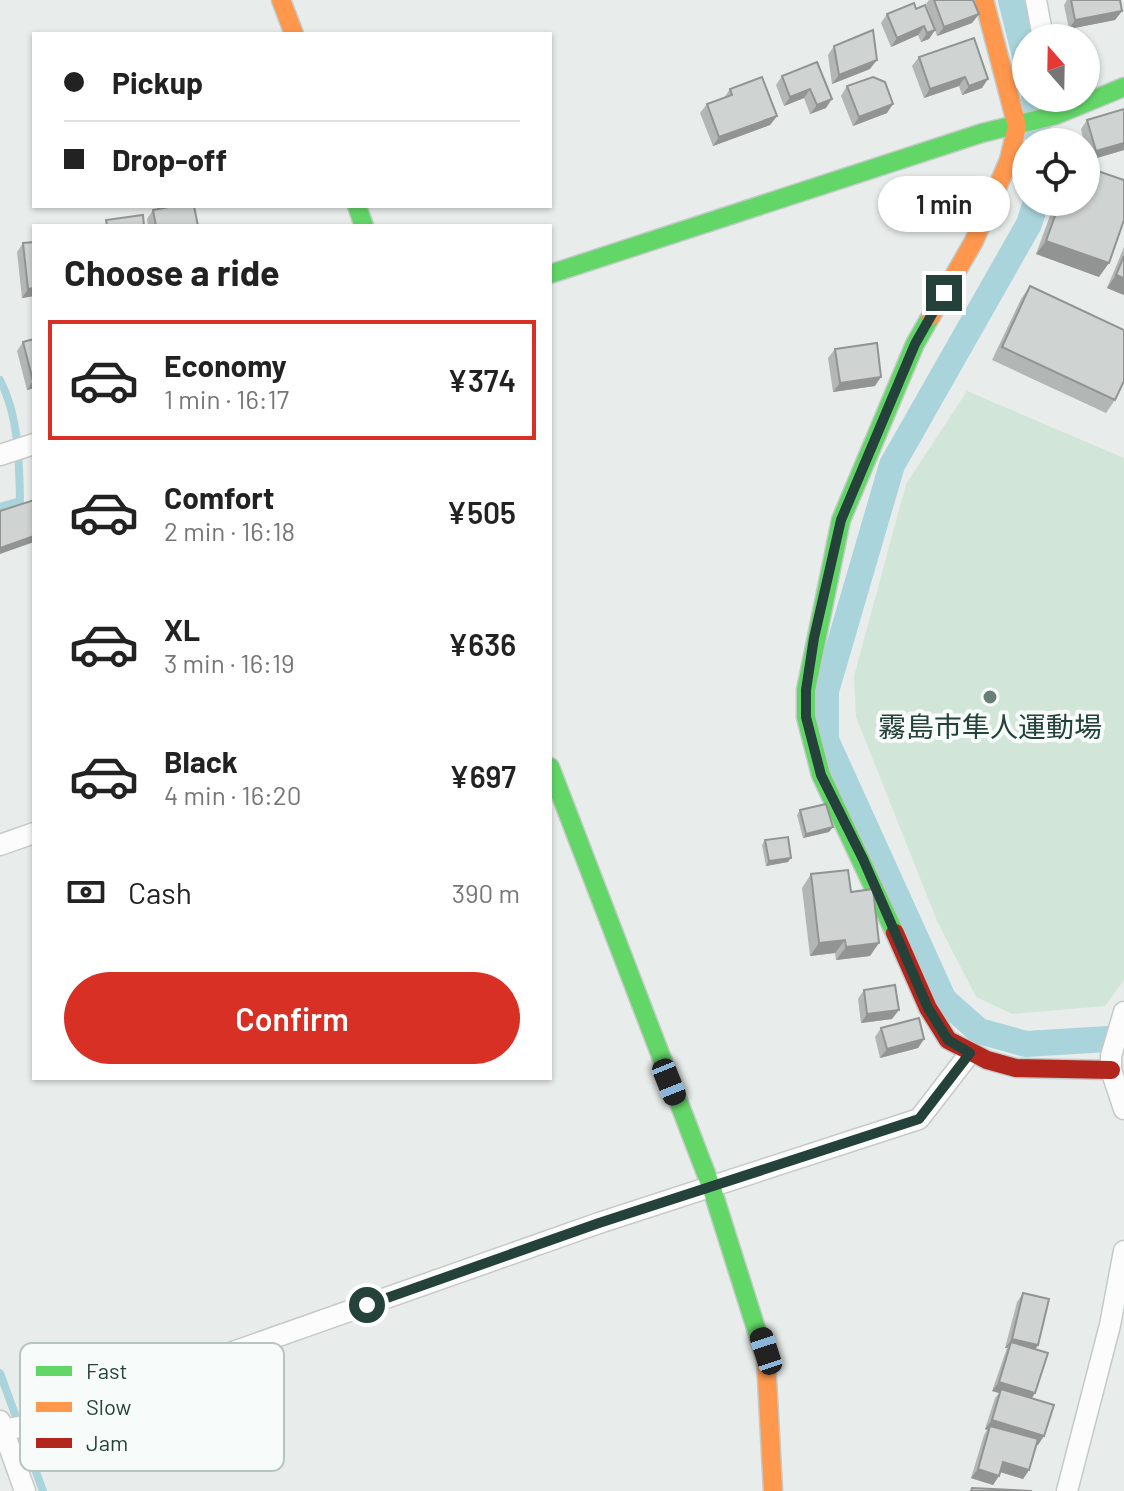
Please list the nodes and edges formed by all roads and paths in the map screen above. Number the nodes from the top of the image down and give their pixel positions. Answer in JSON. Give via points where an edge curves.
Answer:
{"nodes":[{"id":1,"x":281,"y":0,"type":"edge"},
{"id":2,"x":984,"y":0,"type":"edge"},
{"id":3,"x":1036,"y":0,"type":"edge"},
{"id":4,"x":1040,"y":24,"type":"edge"},
{"id":5,"x":293,"y":32,"type":"edge"},
{"id":6,"x":1124,"y":87,"type":"edge"},
{"id":7,"x":1100,"y":94,"type":"edge"},
{"id":8,"x":1044,"y":112,"type":"edge"},
{"id":9,"x":1017,"y":126,"type":"junction"},
{"id":10,"x":552,"y":273,"type":"edge"},
{"id":11,"x":32,"y":445,"type":"edge"},
{"id":12,"x":0,"y":455,"type":"edge"},
{"id":13,"x":552,"y":772,"type":"edge"},
{"id":14,"x":32,"y":834,"type":"edge"},
{"id":15,"x":0,"y":845,"type":"edge"},
{"id":16,"x":1124,"y":1012,"type":"edge"},
{"id":17,"x":970,"y":1053,"type":"junction"},
{"id":18,"x":1111,"y":1070,"type":"junction"},
{"id":19,"x":1124,"y":1109,"type":"edge"},
{"id":20,"x":712,"y":1189,"type":"junction"},
{"id":21,"x":1124,"y":1251,"type":"edge"},
{"id":22,"x":247,"y":1343,"type":"edge"},
{"id":23,"x":20,"y":1421,"type":"edge"},
{"id":24,"x":1,"y":1427,"type":"edge"},
{"id":25,"x":25,"y":1491,"type":"edge"},
{"id":26,"x":773,"y":1491,"type":"edge"},
{"id":27,"x":1067,"y":1491,"type":"edge"}],
"edges":[{"from":1,"to":5,"type":"street"},
{"from":2,"to":9,"type":"street"},
{"from":3,"to":4,"type":"street"},
{"from":6,"to":7,"type":"street"},
{"from":8,"to":9,"type":"street"},
{"from":9,"to":10,"type":"street"},
{"from":9,"to":17,"type":"street","via":[[1002,179],[974,241],[915,344],[841,520],[806,690],[806,717],[821,775],[928,1008],[948,1040]]},
{"from":11,"to":12,"type":"street"},
{"from":13,"to":20,"type":"street"},
{"from":14,"to":15,"type":"street"},
{"from":16,"to":18,"type":"street"},
{"from":17,"to":18,"type":"street","via":[[1016,1068]]},
{"from":17,"to":20,"type":"street","via":[[919,1119]]},
{"from":18,"to":19,"type":"street"},
{"from":20,"to":22,"type":"street"},
{"from":20,"to":26,"type":"street","via":[[766,1351]]},
{"from":21,"to":27,"type":"street"},
{"from":23,"to":24,"type":"street"},
{"from":24,"to":25,"type":"street"}]}
